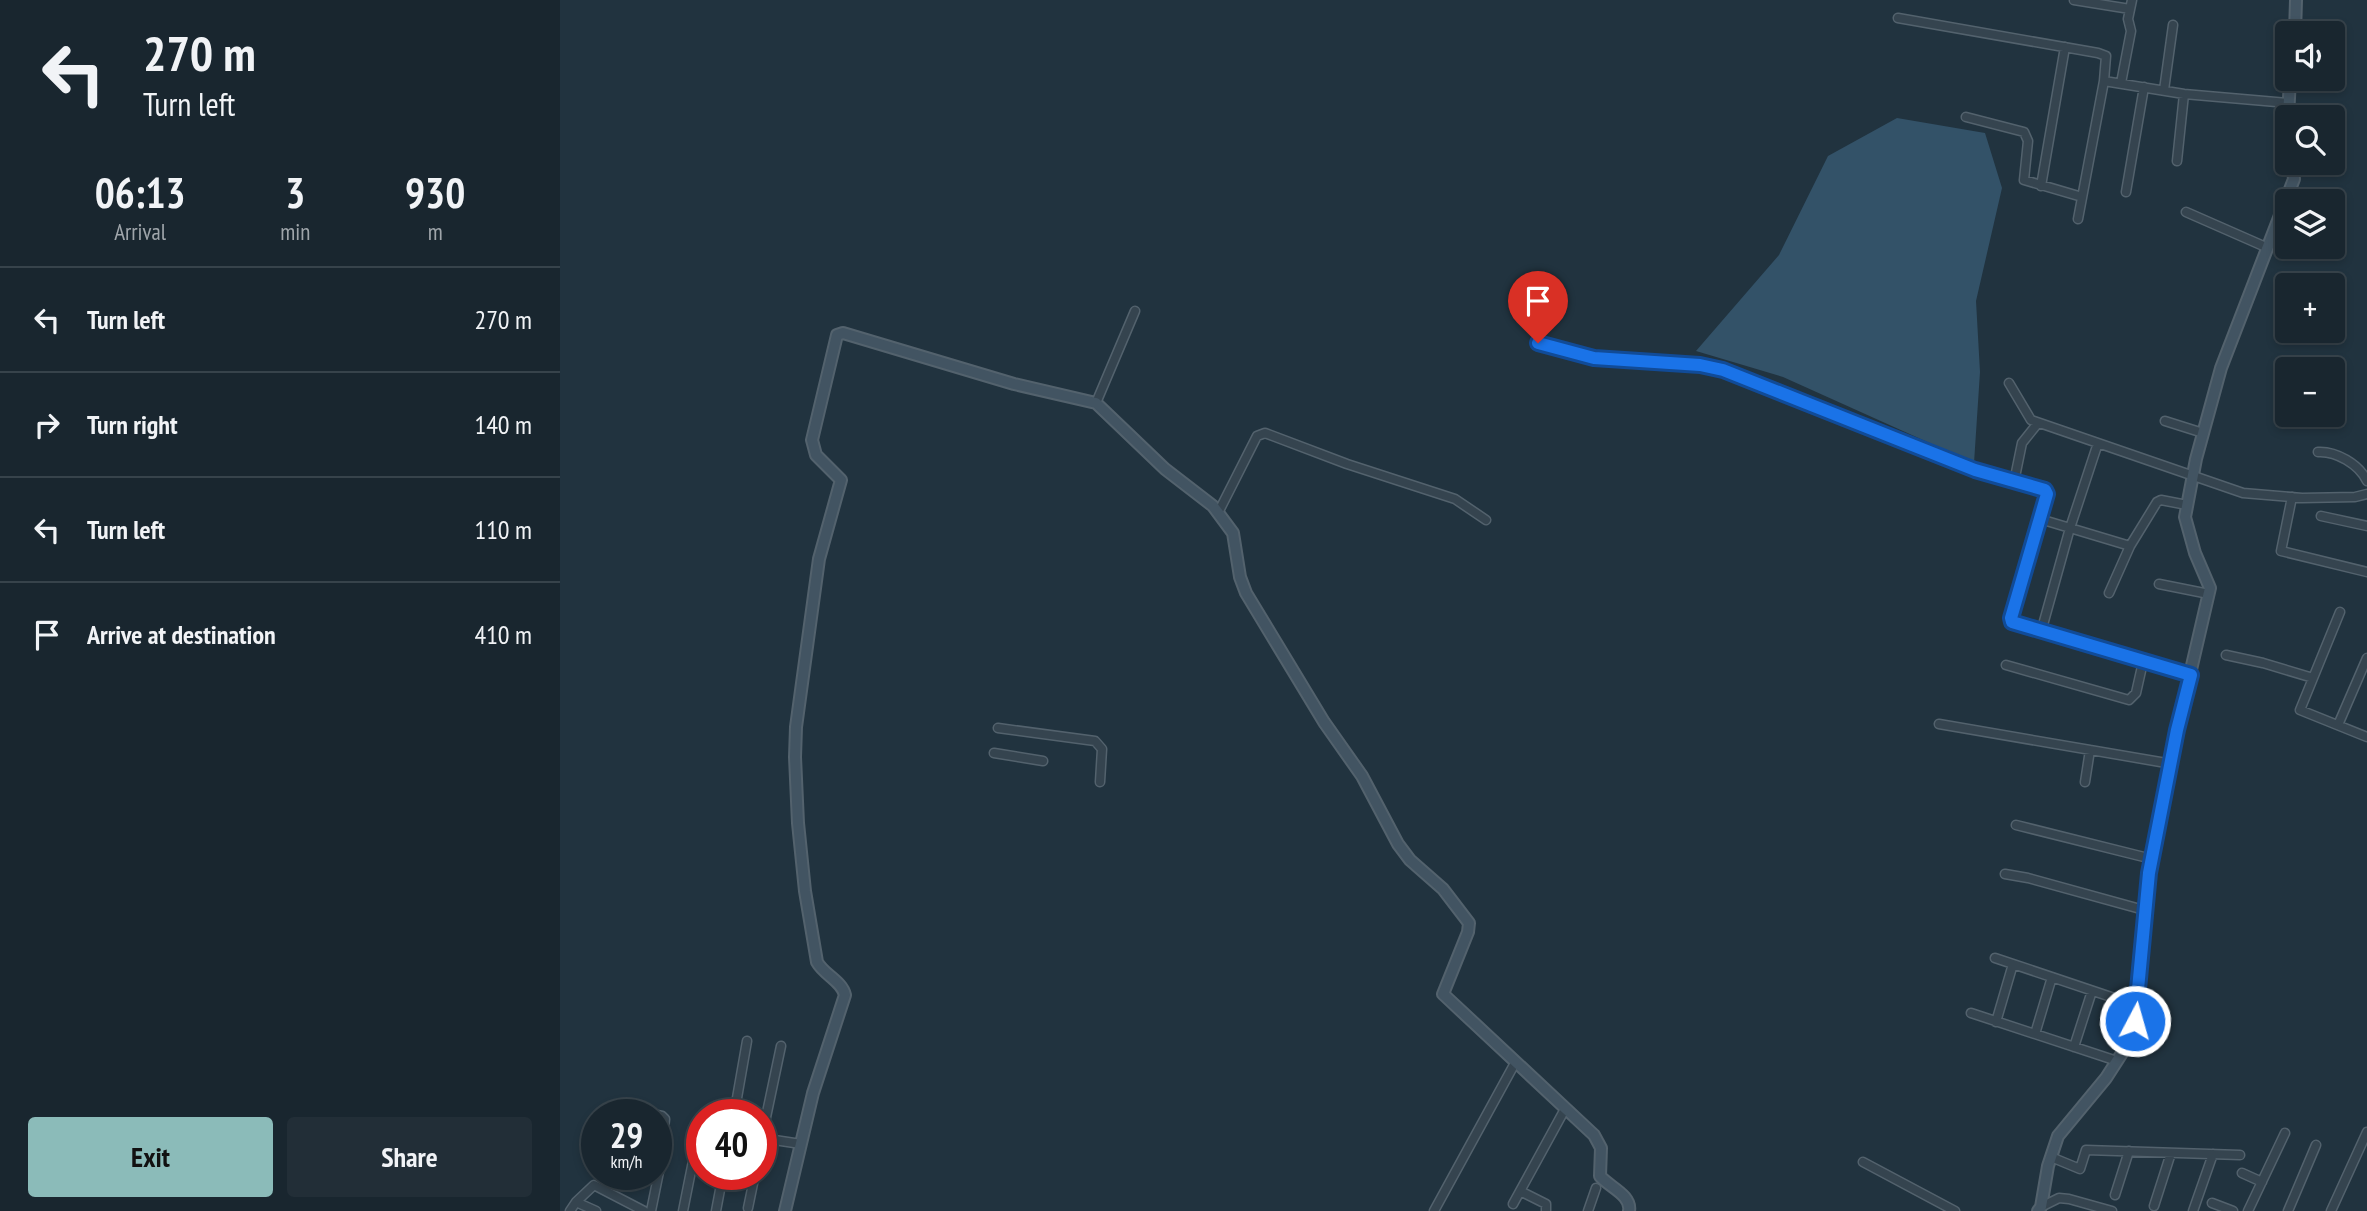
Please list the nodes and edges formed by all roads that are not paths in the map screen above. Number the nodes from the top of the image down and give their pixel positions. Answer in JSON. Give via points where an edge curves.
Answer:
{"nodes":[{"id":1,"x":2074,"y":0,"type":"edge"},
{"id":2,"x":2296,"y":0,"type":"edge"},
{"id":3,"x":2131,"y":5,"type":"edge"},
{"id":4,"x":1898,"y":18,"type":"dead end"},
{"id":5,"x":2295,"y":21,"type":"edge"},
{"id":6,"x":2173,"y":25,"type":"dead end"},
{"id":7,"x":2065,"y":47,"type":"junction"},
{"id":8,"x":2104,"y":81,"type":"junction"},
{"id":9,"x":2121,"y":83,"type":"junction"},
{"id":10,"x":2144,"y":87,"type":"junction"},
{"id":11,"x":2164,"y":90,"type":"junction"},
{"id":12,"x":2289,"y":91,"type":"edge"},
{"id":13,"x":2184,"y":94,"type":"junction"},
{"id":14,"x":2288,"y":103,"type":"joint"},
{"id":15,"x":1966,"y":117,"type":"dead end"},
{"id":16,"x":2177,"y":162,"type":"dead end"},
{"id":17,"x":2294,"y":175,"type":"edge"},
{"id":18,"x":2041,"y":186,"type":"junction"},
{"id":19,"x":2126,"y":192,"type":"dead end"},
{"id":20,"x":2082,"y":197,"type":"junction"},
{"id":21,"x":2186,"y":212,"type":"dead end"},
{"id":22,"x":2078,"y":219,"type":"dead end"},
{"id":23,"x":2268,"y":248,"type":"junction"},
{"id":24,"x":1135,"y":311,"type":"dead end"},
{"id":25,"x":1538,"y":343,"type":"dead end"},
{"id":26,"x":2010,"y":383,"type":"dead end"},
{"id":27,"x":1097,"y":403,"type":"junction"},
{"id":28,"x":2165,"y":421,"type":"dead end"},
{"id":29,"x":2038,"y":423,"type":"junction"},
{"id":30,"x":2203,"y":433,"type":"junction"},
{"id":31,"x":2098,"y":443,"type":"junction"},
{"id":32,"x":2318,"y":452,"type":"dead end"},
{"id":33,"x":2194,"y":477,"type":"junction"},
{"id":34,"x":2367,"y":481,"type":"edge"},
{"id":35,"x":2014,"y":482,"type":"junction"},
{"id":36,"x":2367,"y":494,"type":"edge"},
{"id":37,"x":2292,"y":497,"type":"junction"},
{"id":38,"x":2188,"y":505,"type":"junction"},
{"id":39,"x":1219,"y":511,"type":"junction"},
{"id":40,"x":2321,"y":516,"type":"dead end"},
{"id":41,"x":2040,"y":519,"type":"junction"},
{"id":42,"x":1486,"y":520,"type":"dead end"},
{"id":43,"x":2367,"y":526,"type":"edge"},
{"id":44,"x":2070,"y":528,"type":"junction"},
{"id":45,"x":2130,"y":546,"type":"junction"},
{"id":46,"x":2367,"y":572,"type":"edge"},
{"id":47,"x":2159,"y":583,"type":"dead end"},
{"id":48,"x":2109,"y":593,"type":"dead end"},
{"id":49,"x":2209,"y":594,"type":"junction"},
{"id":50,"x":2340,"y":612,"type":"dead end"},
{"id":51,"x":2041,"y":632,"type":"junction"},
{"id":52,"x":2226,"y":655,"type":"dead end"},
{"id":53,"x":2367,"y":658,"type":"edge"},
{"id":54,"x":2143,"y":662,"type":"junction"},
{"id":55,"x":2006,"y":665,"type":"dead end"},
{"id":56,"x":2191,"y":675,"type":"junction"},
{"id":57,"x":2313,"y":678,"type":"junction"},
{"id":58,"x":1939,"y":724,"type":"dead end"},
{"id":59,"x":2339,"y":725,"type":"junction"},
{"id":60,"x":998,"y":728,"type":"dead end"},
{"id":61,"x":2367,"y":737,"type":"edge"},
{"id":62,"x":2091,"y":750,"type":"junction"},
{"id":63,"x":994,"y":753,"type":"dead end"},
{"id":64,"x":1043,"y":761,"type":"dead end"},
{"id":65,"x":2172,"y":764,"type":"junction"},
{"id":66,"x":1100,"y":782,"type":"dead end"},
{"id":67,"x":2085,"y":782,"type":"dead end"},
{"id":68,"x":2016,"y":825,"type":"dead end"},
{"id":69,"x":2152,"y":859,"type":"junction"},
{"id":70,"x":2005,"y":874,"type":"dead end"},
{"id":71,"x":2144,"y":910,"type":"junction"},
{"id":72,"x":1995,"y":958,"type":"dead end"},
{"id":73,"x":2013,"y":964,"type":"junction"},
{"id":74,"x":2052,"y":977,"type":"junction"},
{"id":75,"x":2092,"y":990,"type":"junction"},
{"id":76,"x":2138,"y":1006,"type":"junction"},
{"id":77,"x":1971,"y":1013,"type":"dead end"},
{"id":78,"x":1996,"y":1022,"type":"junction"},
{"id":79,"x":2035,"y":1034,"type":"junction"},
{"id":80,"x":747,"y":1041,"type":"dead end"},
{"id":81,"x":781,"y":1046,"type":"dead end"},
{"id":82,"x":2074,"y":1047,"type":"junction"},
{"id":83,"x":2117,"y":1061,"type":"junction"},
{"id":84,"x":1515,"y":1063,"type":"junction"},
{"id":85,"x":737,"y":1099,"type":"edge"},
{"id":86,"x":770,"y":1099,"type":"edge"},
{"id":87,"x":1565,"y":1109,"type":"junction"},
{"id":88,"x":2367,"y":1132,"type":"edge"},
{"id":89,"x":2285,"y":1133,"type":"dead end"},
{"id":90,"x":777,"y":1141,"type":"edge"},
{"id":91,"x":801,"y":1144,"type":"junction"},
{"id":92,"x":2316,"y":1145,"type":"dead end"},
{"id":93,"x":2129,"y":1151,"type":"junction"},
{"id":94,"x":2171,"y":1153,"type":"junction"},
{"id":95,"x":2213,"y":1154,"type":"junction"},
{"id":96,"x":2240,"y":1155,"type":"dead end"},
{"id":97,"x":2051,"y":1157,"type":"junction"},
{"id":98,"x":1863,"y":1162,"type":"dead end"},
{"id":99,"x":2242,"y":1173,"type":"dead end"},
{"id":100,"x":2262,"y":1182,"type":"junction"},
{"id":101,"x":1596,"y":1188,"type":"dead end"},
{"id":102,"x":655,"y":1190,"type":"edge"},
{"id":103,"x":687,"y":1190,"type":"edge"},
{"id":104,"x":720,"y":1190,"type":"edge"},
{"id":105,"x":751,"y":1190,"type":"edge"},
{"id":106,"x":1520,"y":1191,"type":"junction"},
{"id":107,"x":2115,"y":1195,"type":"dead end"},
{"id":108,"x":576,"y":1202,"type":"junction"},
{"id":109,"x":2212,"y":1203,"type":"dead end"},
{"id":110,"x":1513,"y":1204,"type":"dead end"},
{"id":111,"x":2154,"y":1206,"type":"dead end"},
{"id":112,"x":748,"y":1208,"type":"dead end"},
{"id":113,"x":2040,"y":1209,"type":"edge"},
{"id":114,"x":570,"y":1211,"type":"edge"},
{"id":115,"x":596,"y":1211,"type":"edge"},
{"id":116,"x":644,"y":1211,"type":"edge"},
{"id":117,"x":651,"y":1211,"type":"edge"},
{"id":118,"x":683,"y":1211,"type":"edge"},
{"id":119,"x":716,"y":1211,"type":"edge"},
{"id":120,"x":785,"y":1211,"type":"edge"},
{"id":121,"x":1434,"y":1211,"type":"edge"},
{"id":122,"x":1546,"y":1211,"type":"edge"},
{"id":123,"x":1588,"y":1211,"type":"edge"},
{"id":124,"x":1629,"y":1211,"type":"edge"},
{"id":125,"x":1955,"y":1211,"type":"edge"},
{"id":126,"x":2112,"y":1211,"type":"edge"},
{"id":127,"x":2193,"y":1211,"type":"edge"},
{"id":128,"x":2233,"y":1211,"type":"edge"},
{"id":129,"x":2248,"y":1211,"type":"edge"},
{"id":130,"x":2288,"y":1211,"type":"edge"},
{"id":131,"x":2331,"y":1211,"type":"edge"}],
"edges":[{"from":1,"to":3,"type":"street"},
{"from":2,"to":5,"type":"street"},
{"from":3,"to":9,"type":"street"},
{"from":4,"to":7,"type":"street"},
{"from":6,"to":11,"type":"street"},
{"from":7,"to":8,"type":"street","via":[[2105,56]]},
{"from":7,"to":18,"type":"street"},
{"from":8,"to":9,"type":"street"},
{"from":8,"to":20,"type":"street"},
{"from":9,"to":10,"type":"street"},
{"from":10,"to":11,"type":"street"},
{"from":10,"to":19,"type":"street"},
{"from":11,"to":13,"type":"street"},
{"from":12,"to":14,"type":"street"},
{"from":13,"to":14,"type":"street"},
{"from":13,"to":16,"type":"street"},
{"from":15,"to":18,"type":"street","via":[[2024,132],[2028,141],[2024,180]]},
{"from":17,"to":23,"type":"street"},
{"from":18,"to":20,"type":"street"},
{"from":20,"to":22,"type":"street"},
{"from":21,"to":23,"type":"street"},
{"from":23,"to":30,"type":"street","via":[[2223,360]]},
{"from":24,"to":27,"type":"street"},
{"from":25,"to":35,"type":"street","via":[[1594,358],[1723,370]]},
{"from":26,"to":29,"type":"street","via":[[2027,417]]},
{"from":27,"to":39,"type":"street","via":[[1165,468]]},
{"from":27,"to":91,"type":"street","via":[[1014,384],[848,333],[836,335],[812,440],[816,455],[841,480],[815,583],[794,757],[805,891],[817,962],[845,995]]},
{"from":28,"to":30,"type":"street"},
{"from":29,"to":31,"type":"street"},
{"from":29,"to":35,"type":"street","via":[[2022,443]]},
{"from":30,"to":33,"type":"street"},
{"from":31,"to":33,"type":"street"},
{"from":31,"to":44,"type":"street"},
{"from":32,"to":34,"type":"street","via":[[2347,460]]},
{"from":33,"to":37,"type":"street","via":[[2243,493]]},
{"from":33,"to":38,"type":"street"},
{"from":35,"to":41,"type":"street","via":[[2045,490]]},
{"from":36,"to":37,"type":"street"},
{"from":37,"to":46,"type":"street","via":[[2281,551]]},
{"from":38,"to":45,"type":"street","via":[[2159,500]]},
{"from":38,"to":49,"type":"street","via":[[2185,517]]},
{"from":39,"to":42,"type":"street","via":[[1257,436],[1265,433],[1455,499]]},
{"from":39,"to":84,"type":"street","via":[[1233,533],[1240,577],[1256,612],[1362,776],[1402,851],[1443,889],[1469,923],[1443,993]]},
{"from":40,"to":43,"type":"street"},
{"from":41,"to":44,"type":"street"},
{"from":41,"to":51,"type":"street","via":[[2011,618],[2014,624]]},
{"from":44,"to":45,"type":"street"},
{"from":44,"to":51,"type":"street"},
{"from":45,"to":48,"type":"street"},
{"from":47,"to":49,"type":"street"},
{"from":49,"to":56,"type":"street"},
{"from":50,"to":57,"type":"street"},
{"from":51,"to":54,"type":"street"},
{"from":52,"to":57,"type":"street"},
{"from":53,"to":59,"type":"street"},
{"from":54,"to":55,"type":"street","via":[[2136,693],[2129,700]]},
{"from":54,"to":56,"type":"street"},
{"from":56,"to":65,"type":"street"},
{"from":57,"to":59,"type":"street","via":[[2300,710]]},
{"from":58,"to":62,"type":"street"},
{"from":59,"to":61,"type":"street"},
{"from":60,"to":66,"type":"street","via":[[1095,741],[1102,749]]},
{"from":62,"to":65,"type":"street"},
{"from":62,"to":67,"type":"street"},
{"from":63,"to":64,"type":"street"},
{"from":65,"to":69,"type":"street"},
{"from":68,"to":69,"type":"street"},
{"from":69,"to":71,"type":"street"},
{"from":70,"to":71,"type":"street"},
{"from":71,"to":76,"type":"street"},
{"from":72,"to":73,"type":"street"},
{"from":73,"to":74,"type":"street"},
{"from":73,"to":78,"type":"street"},
{"from":74,"to":75,"type":"street"},
{"from":74,"to":79,"type":"street"},
{"from":75,"to":76,"type":"street"},
{"from":75,"to":82,"type":"street"},
{"from":76,"to":83,"type":"street","via":[[2133,1036]]},
{"from":77,"to":78,"type":"street"},
{"from":78,"to":79,"type":"street"},
{"from":79,"to":82,"type":"street"},
{"from":80,"to":85,"type":"street"},
{"from":81,"to":86,"type":"street"},
{"from":82,"to":83,"type":"street"},
{"from":83,"to":97,"type":"street","via":[[2058,1136]]},
{"from":84,"to":87,"type":"street"},
{"from":84,"to":121,"type":"street"},
{"from":87,"to":106,"type":"street"},
{"from":87,"to":124,"type":"street","via":[[1599,1142],[1600,1176],[1627,1199]]},
{"from":88,"to":131,"type":"street"},
{"from":89,"to":100,"type":"street"},
{"from":90,"to":91,"type":"street"},
{"from":91,"to":120,"type":"street"},
{"from":92,"to":130,"type":"street"},
{"from":93,"to":94,"type":"street"},
{"from":93,"to":97,"type":"street","via":[[2087,1150],[2080,1168]]},
{"from":93,"to":107,"type":"street"},
{"from":94,"to":95,"type":"street"},
{"from":94,"to":111,"type":"street"},
{"from":95,"to":96,"type":"street"},
{"from":95,"to":127,"type":"street"},
{"from":97,"to":113,"type":"street"},
{"from":98,"to":125,"type":"street"},
{"from":99,"to":100,"type":"street"},
{"from":100,"to":129,"type":"street"},
{"from":101,"to":123,"type":"street"},
{"from":102,"to":117,"type":"street"},
{"from":103,"to":118,"type":"street"},
{"from":104,"to":119,"type":"street"},
{"from":105,"to":112,"type":"street"},
{"from":106,"to":110,"type":"street"},
{"from":106,"to":122,"type":"street","via":[[1546,1204]]},
{"from":108,"to":114,"type":"street"},
{"from":108,"to":115,"type":"street"},
{"from":108,"to":116,"type":"street","via":[[594,1185]]},
{"from":109,"to":128,"type":"street"},
{"from":113,"to":126,"type":"street","via":[[2059,1198]]}]}
